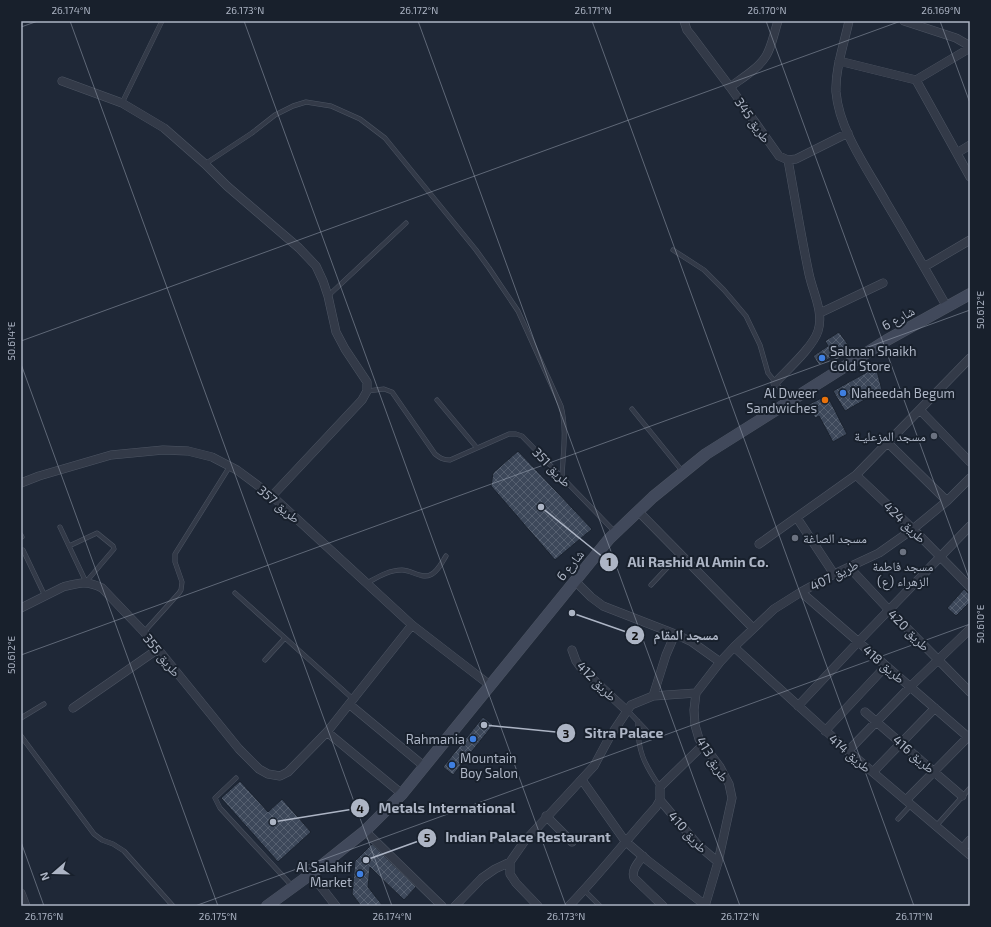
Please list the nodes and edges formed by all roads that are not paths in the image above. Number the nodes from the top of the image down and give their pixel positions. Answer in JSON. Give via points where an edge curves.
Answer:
{"nodes":[{"id":1,"x":162,"y":21,"type":"edge"},
{"id":2,"x":684,"y":21,"type":"edge"},
{"id":3,"x":778,"y":21,"type":"edge"},
{"id":4,"x":849,"y":21,"type":"edge"},
{"id":5,"x":904,"y":21,"type":"edge"},
{"id":6,"x":970,"y":47,"type":"edge"},
{"id":7,"x":839,"y":61,"type":"junction"},
{"id":8,"x":916,"y":80,"type":"junction"},
{"id":9,"x":62,"y":81,"type":"dead end"},
{"id":10,"x":730,"y":87,"type":"junction"},
{"id":11,"x":122,"y":103,"type":"junction"},
{"id":12,"x":848,"y":133,"type":"junction"},
{"id":13,"x":970,"y":145,"type":"edge"},
{"id":14,"x":957,"y":153,"type":"junction"},
{"id":15,"x":788,"y":160,"type":"junction"},
{"id":16,"x":205,"y":164,"type":"junction"},
{"id":17,"x":970,"y":177,"type":"edge"},
{"id":18,"x":406,"y":223,"type":"dead end"},
{"id":19,"x":970,"y":240,"type":"edge"},
{"id":20,"x":673,"y":250,"type":"dead end"},
{"id":21,"x":924,"y":267,"type":"junction"},
{"id":22,"x":883,"y":283,"type":"dead end"},
{"id":23,"x":970,"y":294,"type":"edge"},
{"id":24,"x":328,"y":296,"type":"junction"},
{"id":25,"x":947,"y":307,"type":"junction"},
{"id":26,"x":820,"y":313,"type":"junction"},
{"id":27,"x":970,"y":358,"type":"edge"},
{"id":28,"x":775,"y":383,"type":"junction"},
{"id":29,"x":367,"y":391,"type":"junction"},
{"id":30,"x":437,"y":400,"type":"dead end"},
{"id":31,"x":790,"y":401,"type":"junction"},
{"id":32,"x":632,"y":409,"type":"dead end"},
{"id":33,"x":920,"y":410,"type":"junction"},
{"id":34,"x":888,"y":443,"type":"junction"},
{"id":35,"x":477,"y":448,"type":"junction"},
{"id":36,"x":970,"y":462,"type":"edge"},
{"id":37,"x":230,"y":466,"type":"junction"},
{"id":38,"x":683,"y":472,"type":"junction"},
{"id":39,"x":856,"y":475,"type":"junction"},
{"id":40,"x":562,"y":477,"type":"junction"},
{"id":41,"x":970,"y":478,"type":"edge"},
{"id":42,"x":21,"y":483,"type":"edge"},
{"id":43,"x":272,"y":496,"type":"junction"},
{"id":44,"x":947,"y":501,"type":"junction"},
{"id":45,"x":638,"y":512,"type":"junction"},
{"id":46,"x":797,"y":518,"type":"junction"},
{"id":47,"x":970,"y":526,"type":"edge"},
{"id":48,"x":60,"y":527,"type":"dead end"},
{"id":49,"x":913,"y":529,"type":"junction"},
{"id":50,"x":615,"y":532,"type":"junction"},
{"id":51,"x":759,"y":544,"type":"dead end"},
{"id":52,"x":68,"y":546,"type":"junction"},
{"id":53,"x":23,"y":550,"type":"dead end"},
{"id":54,"x":680,"y":554,"type":"junction"},
{"id":55,"x":446,"y":556,"type":"dead end"},
{"id":56,"x":940,"y":557,"type":"junction"},
{"id":57,"x":849,"y":567,"type":"junction"},
{"id":58,"x":834,"y":574,"type":"junction"},
{"id":59,"x":575,"y":581,"type":"junction"},
{"id":60,"x":86,"y":582,"type":"junction"},
{"id":61,"x":367,"y":583,"type":"junction"},
{"id":62,"x":651,"y":585,"type":"dead end"},
{"id":63,"x":970,"y":587,"type":"edge"},
{"id":64,"x":801,"y":592,"type":"junction"},
{"id":65,"x":235,"y":593,"type":"dead end"},
{"id":66,"x":45,"y":596,"type":"junction"},
{"id":67,"x":21,"y":608,"type":"edge"},
{"id":68,"x":889,"y":610,"type":"junction"},
{"id":69,"x":412,"y":625,"type":"junction"},
{"id":70,"x":753,"y":628,"type":"junction"},
{"id":71,"x":970,"y":629,"type":"edge"},
{"id":72,"x":144,"y":632,"type":"junction"},
{"id":73,"x":675,"y":634,"type":"junction"},
{"id":74,"x":285,"y":638,"type":"junction"},
{"id":75,"x":858,"y":642,"type":"junction"},
{"id":76,"x":734,"y":647,"type":"junction"},
{"id":77,"x":158,"y":649,"type":"junction"},
{"id":78,"x":572,"y":650,"type":"dead end"},
{"id":79,"x":265,"y":660,"type":"dead end"},
{"id":80,"x":939,"y":660,"type":"junction"},
{"id":81,"x":720,"y":662,"type":"junction"},
{"id":82,"x":886,"y":666,"type":"junction"},
{"id":83,"x":491,"y":686,"type":"junction"},
{"id":84,"x":910,"y":687,"type":"junction"},
{"id":85,"x":968,"y":687,"type":"edge"},
{"id":86,"x":696,"y":693,"type":"junction"},
{"id":87,"x":653,"y":696,"type":"junction"},
{"id":88,"x":351,"y":702,"type":"junction"},
{"id":89,"x":44,"y":704,"type":"dead end"},
{"id":90,"x":798,"y":706,"type":"junction"},
{"id":91,"x":73,"y":708,"type":"dead end"},
{"id":92,"x":935,"y":708,"type":"junction"},
{"id":93,"x":626,"y":710,"type":"junction"},
{"id":94,"x":865,"y":712,"type":"dead end"},
{"id":95,"x":21,"y":718,"type":"edge"},
{"id":96,"x":638,"y":721,"type":"junction"},
{"id":97,"x":877,"y":722,"type":"junction"},
{"id":98,"x":646,"y":730,"type":"dead end"},
{"id":99,"x":825,"y":731,"type":"junction"},
{"id":100,"x":327,"y":732,"type":"junction"},
{"id":101,"x":21,"y":736,"type":"edge"},
{"id":102,"x":969,"y":736,"type":"edge"},
{"id":103,"x":902,"y":744,"type":"junction"},
{"id":104,"x":703,"y":745,"type":"junction"},
{"id":105,"x":848,"y":751,"type":"junction"},
{"id":106,"x":425,"y":767,"type":"junction"},
{"id":107,"x":873,"y":772,"type":"junction"},
{"id":108,"x":934,"y":772,"type":"junction"},
{"id":109,"x":236,"y":778,"type":"dead end"},
{"id":110,"x":582,"y":780,"type":"junction"},
{"id":111,"x":660,"y":787,"type":"junction"},
{"id":112,"x":970,"y":788,"type":"edge"},
{"id":113,"x":402,"y":794,"type":"junction"},
{"id":114,"x":962,"y":796,"type":"junction"},
{"id":115,"x":660,"y":800,"type":"junction"},
{"id":116,"x":908,"y":802,"type":"junction"},
{"id":117,"x":546,"y":816,"type":"junction"},
{"id":118,"x":898,"y":820,"type":"dead end"},
{"id":119,"x":936,"y":826,"type":"junction"},
{"id":120,"x":364,"y":831,"type":"junction"},
{"id":121,"x":970,"y":840,"type":"edge"},
{"id":122,"x":625,"y":841,"type":"junction"},
{"id":123,"x":572,"y":842,"type":"dead end"},
{"id":124,"x":962,"y":848,"type":"junction"},
{"id":125,"x":970,"y":855,"type":"edge"},
{"id":126,"x":643,"y":856,"type":"junction"},
{"id":127,"x":510,"y":862,"type":"junction"},
{"id":128,"x":718,"y":862,"type":"junction"},
{"id":129,"x":311,"y":874,"type":"junction"},
{"id":130,"x":293,"y":887,"type":"junction"},
{"id":131,"x":584,"y":890,"type":"junction"},
{"id":132,"x":21,"y":893,"type":"edge"},
{"id":133,"x":705,"y":905,"type":"edge"},
{"id":134,"x":26,"y":906,"type":"edge"},
{"id":135,"x":173,"y":906,"type":"edge"},
{"id":136,"x":267,"y":906,"type":"edge"},
{"id":137,"x":336,"y":906,"type":"edge"},
{"id":138,"x":442,"y":906,"type":"edge"},
{"id":139,"x":455,"y":906,"type":"edge"},
{"id":140,"x":538,"y":906,"type":"edge"},
{"id":141,"x":569,"y":906,"type":"edge"},
{"id":142,"x":600,"y":906,"type":"edge"},
{"id":143,"x":663,"y":906,"type":"edge"}],
"edges":[{"from":1,"to":11,"type":"lane"},
{"from":2,"to":10,"type":"street","name":"طريق 345","via":[[687,30]]},
{"from":3,"to":10,"type":"street","via":[[765,57]]},
{"from":4,"to":7,"type":"street"},
{"from":5,"to":6,"type":"street","via":[[956,38]]},
{"from":6,"to":8,"type":"street"},
{"from":7,"to":8,"type":"street"},
{"from":7,"to":12,"type":"street","via":[[836,93]]},
{"from":8,"to":14,"type":"street"},
{"from":9,"to":11,"type":"street"},
{"from":10,"to":15,"type":"street","name":"طريق 345","via":[[779,156]]},
{"from":11,"to":16,"type":"street","via":[[164,128]]},
{"from":12,"to":15,"type":"street","via":[[799,158]]},
{"from":12,"to":21,"type":"street"},
{"from":13,"to":14,"type":"street"},
{"from":14,"to":17,"type":"street"},
{"from":15,"to":26,"type":"street","via":[[809,275]]},
{"from":16,"to":24,"type":"street","via":[[303,252],[316,266]]},
{"from":16,"to":40,"type":"lane","via":[[275,115],[306,102],[331,106],[360,118],[385,138],[476,250],[518,312],[564,417]]},
{"from":18,"to":24,"type":"lane"},
{"from":19,"to":21,"type":"street"},
{"from":20,"to":28,"type":"lane","via":[[704,270],[746,316],[760,345],[768,372]]},
{"from":21,"to":25,"type":"street"},
{"from":22,"to":26,"type":"street"},
{"from":23,"to":25,"type":"street","name":"شارع 6"},
{"from":24,"to":29,"type":"street","via":[[336,332],[367,382]]},
{"from":25,"to":31,"type":"street","name":"شارع 6","via":[[887,340]]},
{"from":26,"to":28,"type":"street","via":[[819,328],[813,342]]},
{"from":27,"to":33,"type":"street"},
{"from":28,"to":31,"type":"lane"},
{"from":29,"to":35,"type":"lane","name":"طريق 351","via":[[384,389],[392,392],[439,458],[450,460]]},
{"from":29,"to":43,"type":"street","via":[[362,400]]},
{"from":30,"to":35,"type":"lane"},
{"from":31,"to":38,"type":"street","name":"شارع 6","via":[[706,454]]},
{"from":32,"to":38,"type":"lane"},
{"from":33,"to":34,"type":"street"},
{"from":33,"to":36,"type":"street"},
{"from":34,"to":39,"type":"street"},
{"from":34,"to":44,"type":"street"},
{"from":35,"to":40,"type":"lane","name":"طريق 351","via":[[509,434],[519,434]]},
{"from":37,"to":42,"type":"street","name":"طريق 357","via":[[212,457],[188,451],[163,450],[111,455]]},
{"from":37,"to":43,"type":"street","name":"طريق 357"},
{"from":37,"to":72,"type":"lane","via":[[175,554],[182,582],[179,593]]},
{"from":38,"to":45,"type":"street","name":"شارع 6"},
{"from":39,"to":46,"type":"street"},
{"from":39,"to":49,"type":"street","name":"طريق 424"},
{"from":40,"to":50,"type":"lane","name":"طريق 351"},
{"from":41,"to":44,"type":"street","name":"طريق 407"},
{"from":43,"to":61,"type":"street","name":"طريق 357"},
{"from":44,"to":49,"type":"street","name":"طريق 407"},
{"from":45,"to":50,"type":"street","name":"شارع 6"},
{"from":45,"to":54,"type":"street"},
{"from":46,"to":51,"type":"street"},
{"from":46,"to":58,"type":"street"},
{"from":47,"to":56,"type":"street"},
{"from":48,"to":52,"type":"lane"},
{"from":49,"to":56,"type":"street","name":"طريق 424"},
{"from":49,"to":57,"type":"street","name":"طريق 407","via":[[879,553]]},
{"from":50,"to":59,"type":"street","name":"شارع 6"},
{"from":52,"to":60,"type":"lane"},
{"from":52,"to":60,"type":"lane","via":[[96,533],[114,548]]},
{"from":53,"to":66,"type":"lane"},
{"from":54,"to":62,"type":"lane"},
{"from":54,"to":70,"type":"street"},
{"from":55,"to":61,"type":"lane","via":[[429,576],[394,571]]},
{"from":56,"to":63,"type":"street","name":"طريق 424"},
{"from":56,"to":68,"type":"street"},
{"from":57,"to":58,"type":"street","name":"طريق 407"},
{"from":57,"to":68,"type":"street","name":"طريق 420"},
{"from":58,"to":64,"type":"street","name":"طريق 407"},
{"from":59,"to":73,"type":"street","via":[[603,606]]},
{"from":59,"to":83,"type":"street","name":"شارع 6"},
{"from":60,"to":66,"type":"street","via":[[63,587]]},
{"from":60,"to":72,"type":"street","name":"طريق 355","via":[[102,588]]},
{"from":61,"to":69,"type":"street","name":"طريق 357"},
{"from":64,"to":70,"type":"street","name":"طريق 407"},
{"from":64,"to":75,"type":"street","name":"طريق 418"},
{"from":65,"to":74,"type":"lane"},
{"from":66,"to":67,"type":"street"},
{"from":68,"to":75,"type":"street"},
{"from":68,"to":80,"type":"street","name":"طريق 420"},
{"from":69,"to":83,"type":"street","name":"طريق 357"},
{"from":69,"to":88,"type":"street"},
{"from":70,"to":76,"type":"street","name":"طريق 407"},
{"from":71,"to":80,"type":"street"},
{"from":72,"to":77,"type":"street","name":"طريق 355"},
{"from":73,"to":81,"type":"street","via":[[692,642]]},
{"from":73,"to":87,"type":"street","via":[[663,661]]},
{"from":74,"to":79,"type":"lane"},
{"from":74,"to":88,"type":"lane"},
{"from":75,"to":82,"type":"street","name":"طريق 418"},
{"from":75,"to":90,"type":"street"},
{"from":76,"to":81,"type":"street"},
{"from":76,"to":90,"type":"street","name":"طريق 414"},
{"from":77,"to":91,"type":"street"},
{"from":77,"to":100,"type":"street","name":"طريق 355","via":[[239,749],[258,769],[268,774],[285,774]]},
{"from":78,"to":93,"type":"street","name":"طريق 412","via":[[581,668]]},
{"from":80,"to":84,"type":"street"},
{"from":80,"to":85,"type":"street","name":"طريق 420"},
{"from":81,"to":86,"type":"street"},
{"from":82,"to":84,"type":"street","name":"طريق 418"},
{"from":82,"to":99,"type":"street"},
{"from":83,"to":106,"type":"street","name":"شارع 6"},
{"from":84,"to":92,"type":"street","name":"طريق 418"},
{"from":84,"to":97,"type":"street"},
{"from":86,"to":87,"type":"street"},
{"from":86,"to":104,"type":"street","name":"طريق 413","via":[[696,725]]},
{"from":87,"to":93,"type":"street","via":[[631,705]]},
{"from":88,"to":100,"type":"street"},
{"from":88,"to":106,"type":"street"},
{"from":89,"to":95,"type":"lane"},
{"from":90,"to":99,"type":"street","name":"طريق 414"},
{"from":92,"to":102,"type":"street","name":"طريق 418"},
{"from":92,"to":103,"type":"street"},
{"from":93,"to":96,"type":"lane"},
{"from":93,"to":110,"type":"street","via":[[594,766]]},
{"from":94,"to":97,"type":"street","name":"طريق 416"},
{"from":96,"to":98,"type":"lane"},
{"from":96,"to":111,"type":"lane","via":[[641,754]]},
{"from":97,"to":103,"type":"street","name":"طريق 416"},
{"from":97,"to":105,"type":"street"},
{"from":99,"to":105,"type":"street","name":"طريق 414"},
{"from":100,"to":113,"type":"street"},
{"from":101,"to":135,"type":"lane","via":[[94,834],[124,851]]},
{"from":102,"to":108,"type":"street"},
{"from":103,"to":107,"type":"street"},
{"from":103,"to":108,"type":"street","name":"طريق 416"},
{"from":104,"to":111,"type":"street"},
{"from":104,"to":128,"type":"street","name":"طريق 413","via":[[720,767],[729,784],[732,798]]},
{"from":105,"to":107,"type":"street","name":"طريق 414"},
{"from":106,"to":113,"type":"street","name":"شارع 6"},
{"from":107,"to":116,"type":"street","name":"طريق 414"},
{"from":108,"to":114,"type":"street","name":"طريق 416"},
{"from":108,"to":116,"type":"street"},
{"from":109,"to":130,"type":"lane","via":[[214,798],[220,808]]},
{"from":110,"to":117,"type":"street"},
{"from":110,"to":122,"type":"street"},
{"from":111,"to":115,"type":"street"},
{"from":112,"to":114,"type":"lane"},
{"from":113,"to":120,"type":"street","name":"شارع 6"},
{"from":114,"to":119,"type":"lane"},
{"from":115,"to":122,"type":"street"},
{"from":115,"to":128,"type":"street","name":"طريق 410","via":[[698,845]]},
{"from":116,"to":118,"type":"lane"},
{"from":116,"to":119,"type":"street","name":"طريق 414"},
{"from":117,"to":123,"type":"street"},
{"from":117,"to":127,"type":"street"},
{"from":119,"to":124,"type":"street","name":"طريق 414"},
{"from":120,"to":129,"type":"street","name":"شارع 6"},
{"from":120,"to":138,"type":"street"},
{"from":121,"to":124,"type":"street"},
{"from":122,"to":126,"type":"street"},
{"from":122,"to":131,"type":"street"},
{"from":124,"to":125,"type":"street","name":"طريق 414"},
{"from":126,"to":133,"type":"street"},
{"from":126,"to":143,"type":"street","via":[[634,869],[634,878]]},
{"from":127,"to":139,"type":"street","via":[[482,878]]},
{"from":127,"to":140,"type":"street","via":[[510,874]]},
{"from":128,"to":133,"type":"street","name":"طريق 413"},
{"from":129,"to":130,"type":"street","name":"شارع 6"},
{"from":129,"to":137,"type":"street"},
{"from":130,"to":136,"type":"street","name":"شارع 6"},
{"from":131,"to":141,"type":"street"},
{"from":131,"to":142,"type":"lane"},
{"from":132,"to":134,"type":"street"}]}
